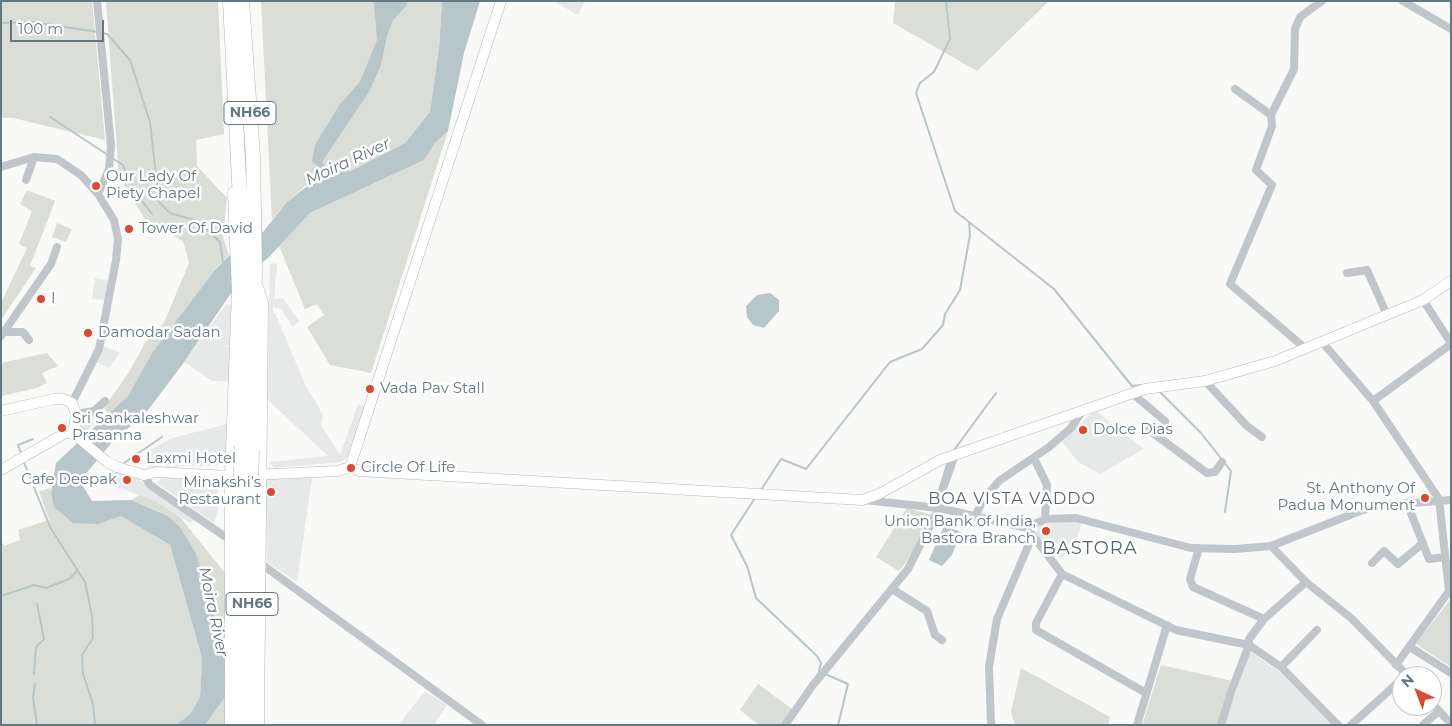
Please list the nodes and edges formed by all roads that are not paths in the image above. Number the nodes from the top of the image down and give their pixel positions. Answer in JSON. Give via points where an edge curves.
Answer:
{"nodes":[{"id":1,"x":97,"y":1,"type":"edge"},
{"id":2,"x":225,"y":1,"type":"edge"},
{"id":3,"x":230,"y":1,"type":"edge"},
{"id":4,"x":242,"y":1,"type":"edge"},
{"id":5,"x":501,"y":1,"type":"edge"},
{"id":6,"x":1322,"y":1,"type":"edge"},
{"id":7,"x":1403,"y":1,"type":"edge"},
{"id":8,"x":1451,"y":29,"type":"edge"},
{"id":9,"x":1235,"y":89,"type":"dead end"},
{"id":10,"x":1271,"y":115,"type":"junction"},
{"id":11,"x":34,"y":158,"type":"junction"},
{"id":12,"x":1,"y":167,"type":"edge"},
{"id":13,"x":26,"y":180,"type":"dead end"},
{"id":14,"x":98,"y":194,"type":"junction"},
{"id":15,"x":243,"y":221,"type":"junction"},
{"id":16,"x":57,"y":247,"type":"dead end"},
{"id":17,"x":1347,"y":273,"type":"dead end"},
{"id":18,"x":248,"y":280,"type":"junction"},
{"id":19,"x":1450,"y":283,"type":"edge"},
{"id":20,"x":1424,"y":300,"type":"junction"},
{"id":21,"x":1387,"y":315,"type":"junction"},
{"id":22,"x":4,"y":334,"type":"edge"},
{"id":23,"x":29,"y":340,"type":"dead end"},
{"id":24,"x":1322,"y":342,"type":"junction"},
{"id":25,"x":1451,"y":343,"type":"edge"},
{"id":26,"x":1306,"y":349,"type":"junction"},
{"id":27,"x":1205,"y":381,"type":"junction"},
{"id":28,"x":1133,"y":394,"type":"junction"},
{"id":29,"x":106,"y":401,"type":"dead end"},
{"id":30,"x":1373,"y":401,"type":"junction"},
{"id":31,"x":72,"y":403,"type":"junction"},
{"id":32,"x":1,"y":411,"type":"edge"},
{"id":33,"x":1081,"y":413,"type":"junction"},
{"id":34,"x":76,"y":426,"type":"junction"},
{"id":35,"x":1149,"y":430,"type":"dead end"},
{"id":36,"x":1157,"y":436,"type":"junction"},
{"id":37,"x":1262,"y":437,"type":"dead end"},
{"id":38,"x":952,"y":456,"type":"junction"},
{"id":39,"x":1034,"y":458,"type":"junction"},
{"id":40,"x":1222,"y":462,"type":"dead end"},
{"id":41,"x":350,"y":467,"type":"junction"},
{"id":42,"x":1,"y":470,"type":"edge"},
{"id":43,"x":260,"y":473,"type":"junction"},
{"id":44,"x":144,"y":475,"type":"junction"},
{"id":45,"x":230,"y":476,"type":"junction"},
{"id":46,"x":245,"y":485,"type":"junction"},
{"id":47,"x":862,"y":500,"type":"junction"},
{"id":48,"x":1439,"y":500,"type":"junction"},
{"id":49,"x":1451,"y":500,"type":"edge"},
{"id":50,"x":1407,"y":503,"type":"junction"},
{"id":51,"x":938,"y":509,"type":"junction"},
{"id":52,"x":976,"y":518,"type":"junction"},
{"id":53,"x":1045,"y":520,"type":"junction"},
{"id":54,"x":1027,"y":528,"type":"junction"},
{"id":55,"x":1032,"y":537,"type":"junction"},
{"id":56,"x":230,"y":540,"type":"junction"},
{"id":57,"x":1422,"y":543,"type":"junction"},
{"id":58,"x":1271,"y":546,"type":"junction"},
{"id":59,"x":1200,"y":548,"type":"junction"},
{"id":60,"x":1444,"y":557,"type":"junction"},
{"id":61,"x":260,"y":563,"type":"junction"},
{"id":62,"x":1372,"y":563,"type":"dead end"},
{"id":63,"x":1062,"y":574,"type":"junction"},
{"id":64,"x":1306,"y":582,"type":"junction"},
{"id":65,"x":892,"y":589,"type":"junction"},
{"id":66,"x":1450,"y":590,"type":"edge"},
{"id":67,"x":1264,"y":619,"type":"junction"},
{"id":68,"x":1167,"y":625,"type":"junction"},
{"id":69,"x":1317,"y":630,"type":"dead end"},
{"id":70,"x":942,"y":640,"type":"dead end"},
{"id":71,"x":1249,"y":645,"type":"junction"},
{"id":72,"x":1410,"y":647,"type":"junction"},
{"id":73,"x":1396,"y":664,"type":"joint"},
{"id":74,"x":1281,"y":667,"type":"junction"},
{"id":75,"x":1451,"y":673,"type":"edge"},
{"id":76,"x":1392,"y":688,"type":"edge"},
{"id":77,"x":1146,"y":694,"type":"junction"},
{"id":78,"x":1442,"y":714,"type":"edge"},
{"id":79,"x":1433,"y":716,"type":"edge"},
{"id":80,"x":1451,"y":724,"type":"edge"},
{"id":81,"x":230,"y":725,"type":"edge"},
{"id":82,"x":239,"y":725,"type":"edge"},
{"id":83,"x":250,"y":725,"type":"edge"},
{"id":84,"x":259,"y":725,"type":"edge"},
{"id":85,"x":482,"y":725,"type":"edge"},
{"id":86,"x":785,"y":725,"type":"edge"},
{"id":87,"x":991,"y":725,"type":"edge"},
{"id":88,"x":1137,"y":725,"type":"edge"},
{"id":89,"x":1221,"y":725,"type":"edge"},
{"id":90,"x":1338,"y":725,"type":"edge"},
{"id":91,"x":1351,"y":725,"type":"edge"},
{"id":92,"x":1423,"y":725,"type":"edge"}],
"edges":[{"from":1,"to":14,"type":"street","via":[[111,146],[109,169]]},
{"from":2,"to":15,"type":"street"},
{"from":3,"to":15,"type":"highway","number":"NH66"},
{"from":4,"to":15,"type":"highway","number":"NH66","via":[[254,156]]},
{"from":5,"to":41,"type":"street"},
{"from":6,"to":10,"type":"street","via":[[1300,17],[1295,29],[1294,69]]},
{"from":7,"to":8,"type":"street"},
{"from":9,"to":10,"type":"street"},
{"from":10,"to":26,"type":"street","via":[[1272,126],[1256,170],[1272,185],[1230,284]]},
{"from":11,"to":12,"type":"street"},
{"from":11,"to":13,"type":"street"},
{"from":11,"to":14,"type":"street","via":[[57,159],[74,168]]},
{"from":14,"to":31,"type":"street","via":[[114,220],[118,238],[116,260],[99,349]]},
{"from":15,"to":18,"type":"highway","number":"NH66"},
{"from":16,"to":22,"type":"street","via":[[51,264]]},
{"from":17,"to":21,"type":"street","via":[[1367,270]]},
{"from":18,"to":43,"type":"street","via":[[263,302]]},
{"from":18,"to":45,"type":"street"},
{"from":18,"to":46,"type":"highway","number":"NH66","bridge":true},
{"from":19,"to":20,"type":"street"},
{"from":20,"to":21,"type":"street"},
{"from":20,"to":25,"type":"street"},
{"from":21,"to":24,"type":"street"},
{"from":22,"to":23,"type":"street","via":[[22,332]]},
{"from":24,"to":26,"type":"street"},
{"from":24,"to":30,"type":"street"},
{"from":25,"to":30,"type":"street"},
{"from":26,"to":27,"type":"street"},
{"from":27,"to":28,"type":"street","via":[[1145,389]]},
{"from":27,"to":37,"type":"street","via":[[1247,426]]},
{"from":28,"to":33,"type":"street"},
{"from":28,"to":36,"type":"street","via":[[1165,422]]},
{"from":29,"to":34,"type":"street"},
{"from":30,"to":48,"type":"street"},
{"from":31,"to":32,"type":"street","via":[[54,399]]},
{"from":31,"to":34,"type":"street"},
{"from":33,"to":38,"type":"street"},
{"from":33,"to":39,"type":"street","via":[[1071,428]]},
{"from":34,"to":42,"type":"street"},
{"from":34,"to":44,"type":"street","via":[[107,459],[126,470]]},
{"from":35,"to":36,"type":"street"},
{"from":36,"to":40,"type":"street","via":[[1207,473],[1215,472]]},
{"from":38,"to":47,"type":"street"},
{"from":38,"to":51,"type":"street"},
{"from":39,"to":52,"type":"street","via":[[999,481],[983,500]]},
{"from":39,"to":53,"type":"street","via":[[1047,485]]},
{"from":41,"to":43,"type":"street","via":[[338,471]]},
{"from":41,"to":47,"type":"street","via":[[359,471]]},
{"from":43,"to":45,"type":"street"},
{"from":43,"to":61,"type":"street"},
{"from":44,"to":45,"type":"street","via":[[156,472]]},
{"from":44,"to":56,"type":"street","via":[[150,484]]},
{"from":45,"to":56,"type":"street"},
{"from":46,"to":82,"type":"highway","number":"NH66"},
{"from":46,"to":83,"type":"highway","number":"NH66","via":[[253,576]]},
{"from":47,"to":51,"type":"street"},
{"from":48,"to":49,"type":"street"},
{"from":48,"to":50,"type":"street"},
{"from":48,"to":60,"type":"street"},
{"from":50,"to":57,"type":"street"},
{"from":50,"to":58,"type":"street","via":[[1373,506]]},
{"from":51,"to":52,"type":"street"},
{"from":51,"to":65,"type":"street","via":[[919,550]]},
{"from":52,"to":54,"type":"street"},
{"from":53,"to":54,"type":"street"},
{"from":53,"to":59,"type":"street","via":[[1076,518]]},
{"from":54,"to":55,"type":"street"},
{"from":55,"to":63,"type":"street"},
{"from":55,"to":87,"type":"street","via":[[997,619],[989,667]]},
{"from":56,"to":81,"type":"street"},
{"from":57,"to":60,"type":"street","via":[[1429,559]]},
{"from":57,"to":62,"type":"street","via":[[1398,564],[1384,551]]},
{"from":58,"to":59,"type":"street"},
{"from":58,"to":64,"type":"street"},
{"from":59,"to":67,"type":"street","via":[[1190,579],[1193,587]]},
{"from":60,"to":66,"type":"street"},
{"from":61,"to":84,"type":"street"},
{"from":61,"to":85,"type":"street"},
{"from":63,"to":68,"type":"street"},
{"from":63,"to":77,"type":"street","via":[[1036,623],[1036,630]]},
{"from":64,"to":67,"type":"street"},
{"from":64,"to":73,"type":"street","via":[[1350,618]]},
{"from":65,"to":70,"type":"street","via":[[927,611],[935,635]]},
{"from":65,"to":86,"type":"street"},
{"from":66,"to":72,"type":"street"},
{"from":67,"to":71,"type":"street","via":[[1249,639]]},
{"from":68,"to":71,"type":"street","via":[[1176,630]]},
{"from":68,"to":77,"type":"street"},
{"from":69,"to":74,"type":"street"},
{"from":71,"to":74,"type":"street"},
{"from":71,"to":89,"type":"street"},
{"from":72,"to":73,"type":"street"},
{"from":72,"to":75,"type":"street"},
{"from":74,"to":90,"type":"street"},
{"from":76,"to":91,"type":"street"},
{"from":77,"to":88,"type":"street"},
{"from":78,"to":80,"type":"street"},
{"from":79,"to":92,"type":"street"}]}
